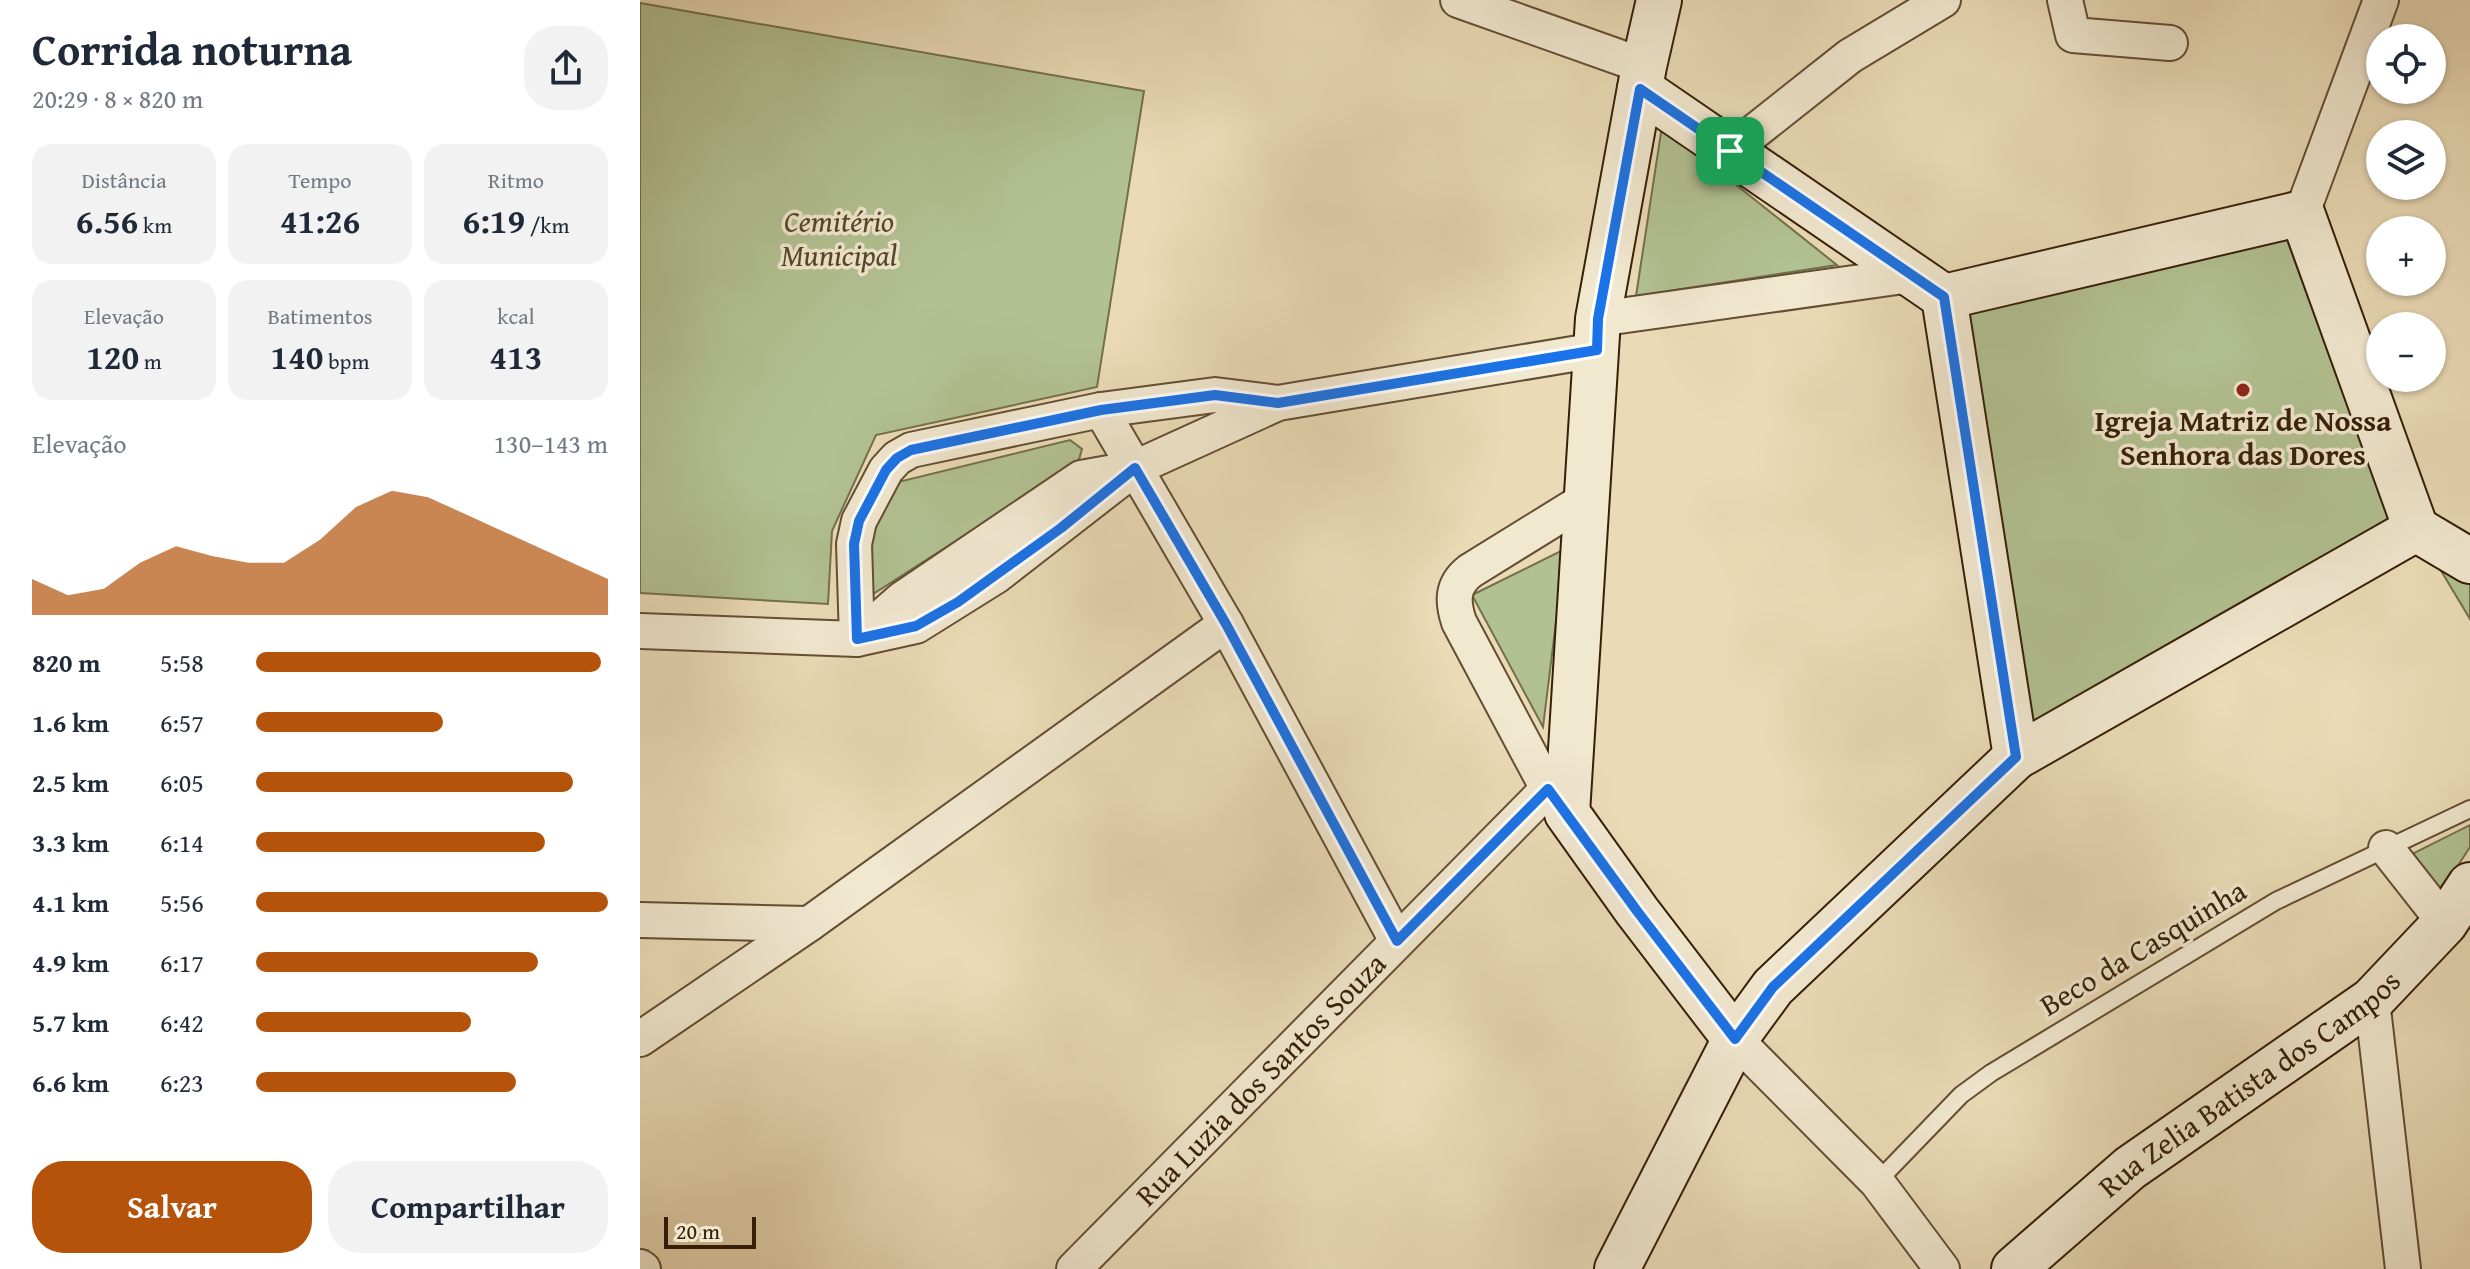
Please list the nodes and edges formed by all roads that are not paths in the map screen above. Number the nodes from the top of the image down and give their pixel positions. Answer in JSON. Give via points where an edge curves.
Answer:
{"nodes":[{"id":1,"x":1458,"y":0,"type":"edge"},
{"id":2,"x":1659,"y":0,"type":"edge"},
{"id":3,"x":1943,"y":0,"type":"edge"},
{"id":4,"x":2065,"y":0,"type":"edge"},
{"id":5,"x":2381,"y":0,"type":"edge"},
{"id":6,"x":2170,"y":43,"type":"dead end"},
{"id":7,"x":1642,"y":78,"type":"junction"},
{"id":8,"x":1730,"y":151,"type":"junction"},
{"id":9,"x":2302,"y":213,"type":"junction"},
{"id":10,"x":1928,"y":286,"type":"junction"},
{"id":11,"x":1598,"y":334,"type":"junction"},
{"id":12,"x":1278,"y":403,"type":"junction"},
{"id":13,"x":1101,"y":410,"type":"junction"},
{"id":14,"x":1135,"y":468,"type":"junction"},
{"id":15,"x":1588,"y":498,"type":"junction"},
{"id":16,"x":2416,"y":529,"type":"junction"},
{"id":17,"x":2470,"y":561,"type":"edge"},
{"id":18,"x":1226,"y":624,"type":"junction"},
{"id":19,"x":640,"y":631,"type":"edge"},
{"id":20,"x":857,"y":639,"type":"junction"},
{"id":21,"x":2016,"y":757,"type":"junction"},
{"id":22,"x":1558,"y":801,"type":"junction"},
{"id":23,"x":2470,"y":809,"type":"edge"},
{"id":24,"x":2386,"y":848,"type":"junction"},
{"id":25,"x":2470,"y":885,"type":"edge"},
{"id":26,"x":640,"y":920,"type":"edge"},
{"id":27,"x":2445,"y":923,"type":"junction"},
{"id":28,"x":809,"y":924,"type":"junction"},
{"id":29,"x":1397,"y":941,"type":"junction"},
{"id":30,"x":2372,"y":1000,"type":"junction"},
{"id":31,"x":640,"y":1039,"type":"edge"},
{"id":32,"x":1735,"y":1039,"type":"junction"},
{"id":33,"x":1877,"y":1182,"type":"junction"},
{"id":34,"x":1074,"y":1269,"type":"edge"},
{"id":35,"x":1617,"y":1269,"type":"edge"},
{"id":36,"x":1942,"y":1269,"type":"edge"},
{"id":37,"x":2014,"y":1269,"type":"edge"},
{"id":38,"x":2403,"y":1269,"type":"edge"}],
"edges":[{"from":1,"to":7,"type":"street"},
{"from":2,"to":7,"type":"street"},
{"from":3,"to":8,"type":"street","via":[[1850,56]]},
{"from":4,"to":6,"type":"street","via":[[2073,35]]},
{"from":5,"to":9,"type":"street"},
{"from":7,"to":8,"type":"street"},
{"from":7,"to":11,"type":"street"},
{"from":8,"to":10,"type":"street"},
{"from":9,"to":10,"type":"street"},
{"from":9,"to":16,"type":"street"},
{"from":10,"to":11,"type":"street"},
{"from":10,"to":21,"type":"street"},
{"from":11,"to":12,"type":"street"},
{"from":11,"to":15,"type":"street"},
{"from":12,"to":13,"type":"street","via":[[1215,395]]},
{"from":12,"to":14,"type":"street"},
{"from":13,"to":14,"type":"street"},
{"from":13,"to":20,"type":"street","via":[[932,444],[897,458],[856,532]]},
{"from":14,"to":18,"type":"street"},
{"from":14,"to":20,"type":"street","via":[[958,602],[916,626]]},
{"from":15,"to":22,"type":"street"},
{"from":15,"to":22,"type":"street","via":[[1470,571],[1454,593],[1459,622]]},
{"from":16,"to":17,"type":"street"},
{"from":16,"to":21,"type":"street"},
{"from":18,"to":28,"type":"street"},
{"from":18,"to":29,"type":"street"},
{"from":19,"to":20,"type":"street"},
{"from":21,"to":32,"type":"street","via":[[1773,987]]},
{"from":22,"to":29,"type":"street","name":"Rua Luzia dos Santos Souza"},
{"from":22,"to":32,"type":"street"},
{"from":23,"to":24,"type":"lane","name":"Beco da Casquinha"},
{"from":24,"to":27,"type":"street"},
{"from":24,"to":33,"type":"lane","name":"Beco da Casquinha","via":[[2276,901],[1991,1073],[1961,1095]]},
{"from":25,"to":27,"type":"street","name":"Rua Zelia Batista dos Campos"},
{"from":26,"to":28,"type":"street"},
{"from":27,"to":30,"type":"street","name":"Rua Zelia Batista dos Campos"},
{"from":28,"to":31,"type":"street"},
{"from":29,"to":34,"type":"street","name":"Rua Luzia dos Santos Souza"},
{"from":30,"to":37,"type":"street","name":"Rua Zelia Batista dos Campos","via":[[2130,1168]]},
{"from":30,"to":38,"type":"street"},
{"from":32,"to":33,"type":"street"},
{"from":32,"to":35,"type":"street"},
{"from":33,"to":36,"type":"street"}]}
